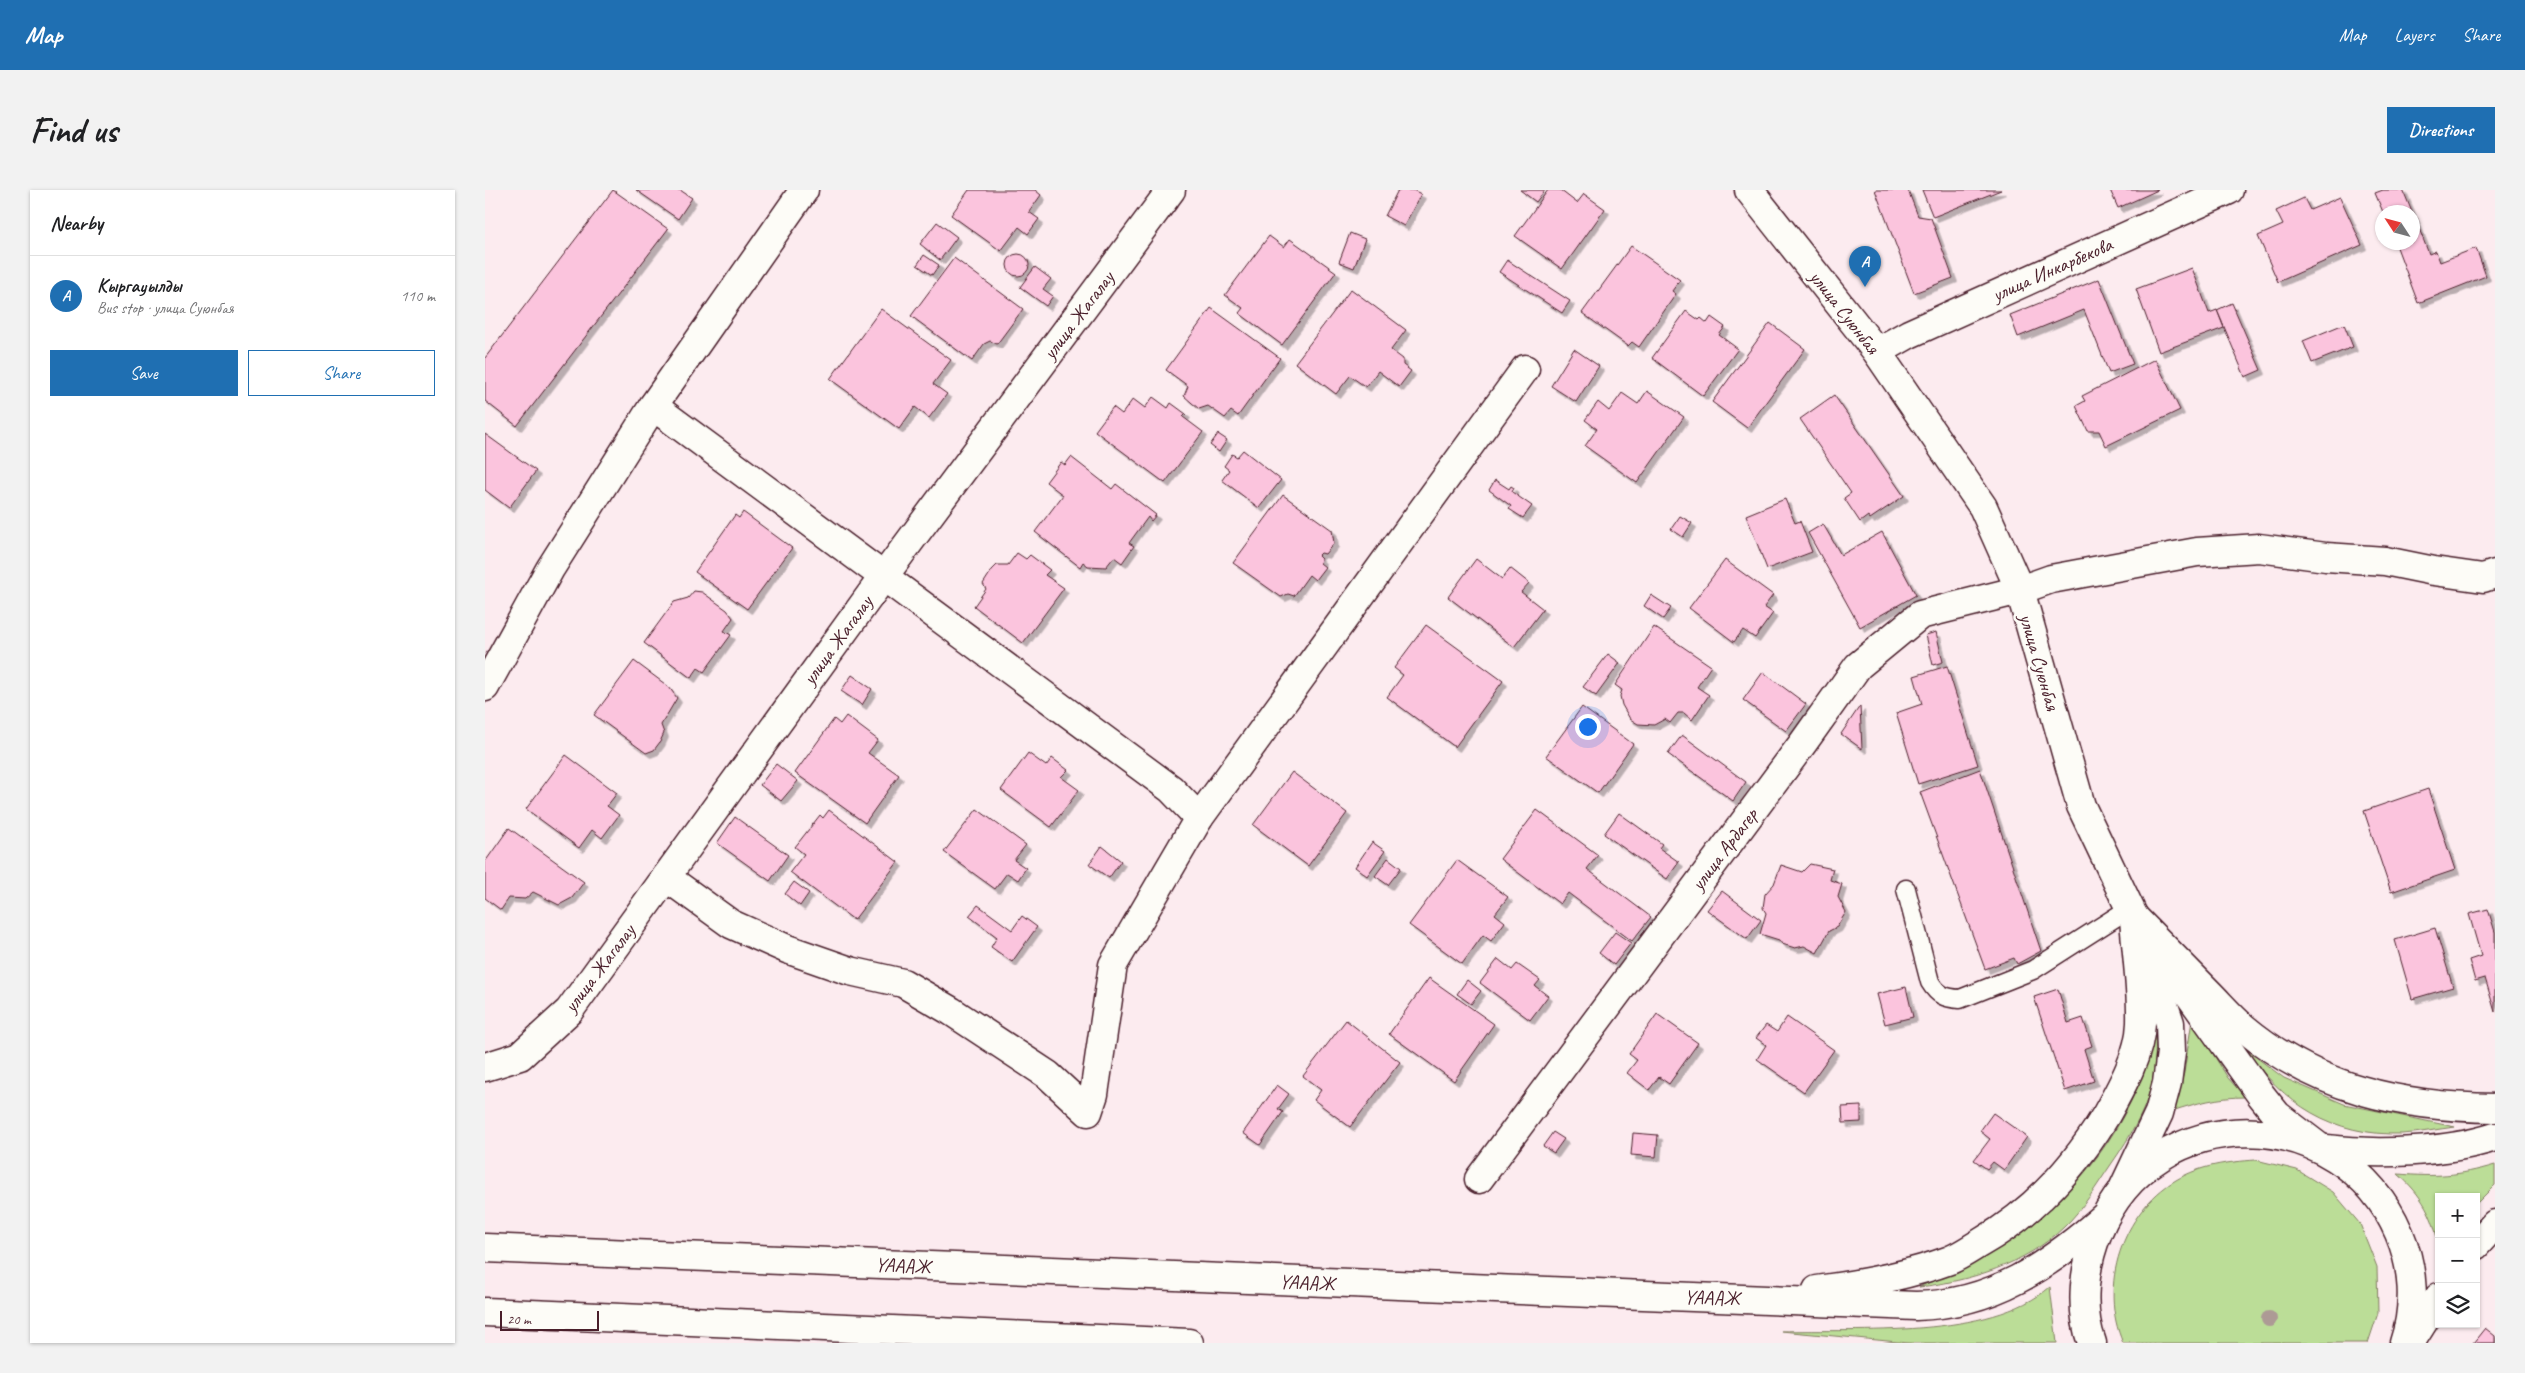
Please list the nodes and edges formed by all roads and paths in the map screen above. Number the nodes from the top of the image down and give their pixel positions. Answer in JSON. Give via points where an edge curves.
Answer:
{"nodes":[{"id":1,"x":804,"y":190,"type":"edge"},
{"id":2,"x":1171,"y":190,"type":"edge"},
{"id":3,"x":1749,"y":190,"type":"edge"},
{"id":4,"x":2229,"y":190,"type":"edge"},
{"id":5,"x":1877,"y":352,"type":"junction"},
{"id":6,"x":1525,"y":369,"type":"dead end"},
{"id":7,"x":653,"y":406,"type":"junction"},
{"id":8,"x":2495,"y":574,"type":"edge"},
{"id":9,"x":884,"y":576,"type":"junction"},
{"id":10,"x":2020,"y":590,"type":"junction"},
{"id":11,"x":485,"y":687,"type":"edge"},
{"id":12,"x":1199,"y":818,"type":"junction"},
{"id":13,"x":666,"y":877,"type":"junction"},
{"id":14,"x":1906,"y":889,"type":"dead end"},
{"id":15,"x":2132,"y":912,"type":"junction"},
{"id":16,"x":485,"y":1067,"type":"edge"},
{"id":17,"x":2495,"y":1108,"type":"edge"},
{"id":18,"x":2495,"y":1138,"type":"edge"},
{"id":19,"x":2320,"y":1148,"type":"junction"},
{"id":20,"x":1479,"y":1179,"type":"dead end"},
{"id":21,"x":2123,"y":1189,"type":"junction"},
{"id":22,"x":2104,"y":1217,"type":"junction"},
{"id":23,"x":2495,"y":1224,"type":"edge"},
{"id":24,"x":2480,"y":1240,"type":"edge"},
{"id":25,"x":485,"y":1248,"type":"edge"},
{"id":26,"x":1757,"y":1298,"type":"junction"},
{"id":27,"x":2435,"y":1303,"type":"edge"},
{"id":28,"x":485,"y":1312,"type":"edge"},
{"id":29,"x":1189,"y":1343,"type":"edge"},
{"id":30,"x":2092,"y":1343,"type":"edge"},
{"id":31,"x":2404,"y":1343,"type":"edge"},
{"id":32,"x":2410,"y":1343,"type":"edge"}],
"edges":[{"from":1,"to":7,"type":"main road"},
{"from":2,"to":9,"type":"main road","name":"улица Жагалау"},
{"from":3,"to":5,"type":"main road","name":"улица Суюнбая"},
{"from":4,"to":5,"type":"main road","name":"улица Инкарбекова","via":[[1909,334]]},
{"from":5,"to":10,"type":"main road","name":"улица Суюнбая","via":[[1983,506]]},
{"from":6,"to":12,"type":"main road"},
{"from":7,"to":9,"type":"main road"},
{"from":7,"to":11,"type":"main road","via":[[550,570]]},
{"from":8,"to":10,"type":"main road","name":"улица Ардагер","via":[[2483,578],[2385,561],[2259,548],[2197,552],[2051,579]]},
{"from":9,"to":12,"type":"main road","via":[[1171,789]]},
{"from":9,"to":13,"type":"main road","name":"улица Жагалау"},
{"from":10,"to":15,"type":"main road","name":"улица Суюнбая","via":[[2081,806]]},
{"from":10,"to":20,"type":"main road","name":"улица Ардагер","via":[[1920,615],[1858,666]]},
{"from":12,"to":13,"type":"main road","via":[[1113,965],[1094,1094],[1088,1112],[1048,1075],[903,982],[850,971],[787,949],[731,924]]},
{"from":13,"to":16,"type":"main road","name":"улица Жагалау","via":[[569,1011],[520,1056]]},
{"from":14,"to":15,"type":"lane","via":[[1930,982],[1938,994],[1947,998],[1960,999],[2033,970]]},
{"from":15,"to":17,"type":"main road","via":[[2243,1027],[2280,1055],[2347,1086],[2378,1096],[2452,1108]]},
{"from":15,"to":19,"type":"main road","via":[[2261,1095],[2277,1115]]},
{"from":15,"to":21,"type":"main road","name":"улица Суюнбая","via":[[2170,1022],[2171,1052],[2159,1113]]},
{"from":15,"to":26,"type":"main road","via":[[2141,1024],[2134,1054],[2121,1088],[2093,1137],[2067,1172],[2030,1209],[1994,1235],[1951,1259],[1857,1284]]},
{"from":18,"to":19,"type":"main road","via":[[2448,1148],[2376,1152]]},
{"from":19,"to":21,"type":"main road","via":[[2264,1131],[2225,1133],[2187,1143],[2152,1162]]},
{"from":19,"to":31,"type":"main road","via":[[2337,1157],[2367,1182],[2391,1213],[2406,1249],[2412,1288],[2409,1327]]},
{"from":21,"to":22,"type":"main road"},
{"from":22,"to":26,"type":"main road","name":"ҮАААЖ","via":[[2066,1250],[2029,1274],[1996,1290],[1943,1306]]},
{"from":22,"to":30,"type":"main road","via":[[2085,1275],[2085,1306]]},
{"from":23,"to":24,"type":"main road"},
{"from":25,"to":26,"type":"main road","name":"ҮАААЖ"},
{"from":27,"to":32,"type":"main road"},
{"from":28,"to":29,"type":"main road"}]}
